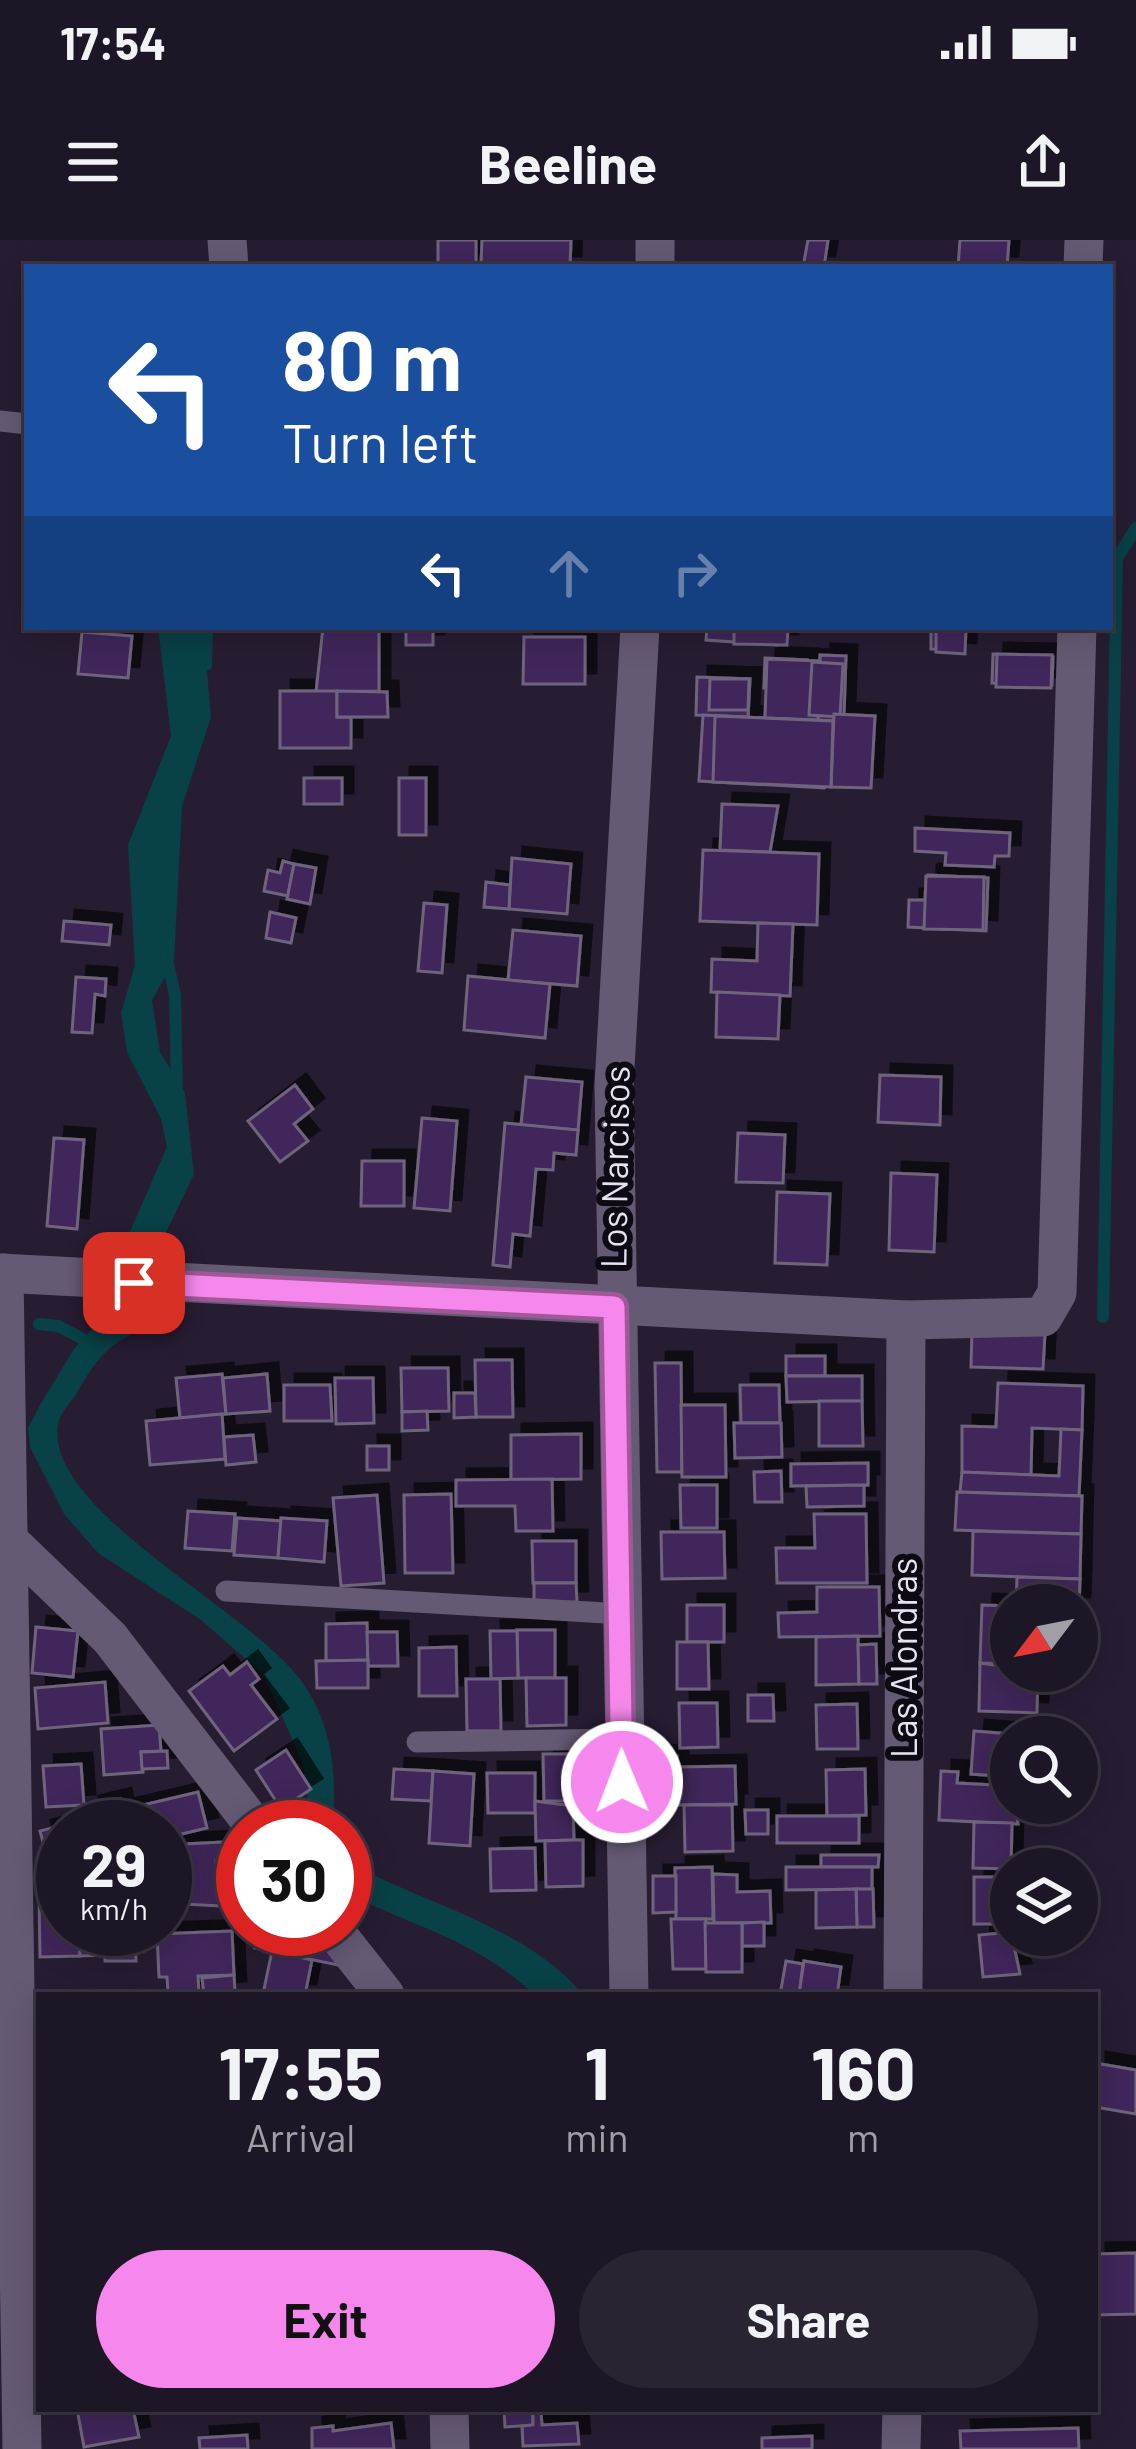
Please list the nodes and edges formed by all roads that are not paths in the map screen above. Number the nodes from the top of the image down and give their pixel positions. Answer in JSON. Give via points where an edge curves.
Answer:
{"nodes":[{"id":1,"x":640,"y":630,"type":"edge"},
{"id":2,"x":1077,"y":630,"type":"edge"},
{"id":3,"x":2,"y":1273,"type":"edge"},
{"id":4,"x":614,"y":1307,"type":"junction"},
{"id":5,"x":906,"y":1320,"type":"junction"},
{"id":6,"x":5,"y":1537,"type":"junction"},
{"id":7,"x":226,"y":1591,"type":"dead end"},
{"id":8,"x":623,"y":1614,"type":"junction"},
{"id":9,"x":621,"y":1739,"type":"junction"},
{"id":10,"x":417,"y":1742,"type":"dead end"},
{"id":11,"x":234,"y":1800,"type":"edge"},
{"id":12,"x":354,"y":1956,"type":"edge"},
{"id":13,"x":383,"y":1992,"type":"edge"},
{"id":14,"x":629,"y":1992,"type":"edge"},
{"id":15,"x":903,"y":1992,"type":"edge"},
{"id":16,"x":18,"y":2000,"type":"edge"},
{"id":17,"x":448,"y":2412,"type":"edge"},
{"id":18,"x":902,"y":2412,"type":"edge"},
{"id":19,"x":22,"y":2449,"type":"edge"},
{"id":20,"x":450,"y":2449,"type":"edge"},
{"id":21,"x":902,"y":2449,"type":"edge"}],
"edges":[{"from":1,"to":4,"type":"street","name":"Los Narcisos","via":[[614,1084]]},
{"from":2,"to":5,"type":"street","via":[[1058,1293],[1043,1317]]},
{"from":3,"to":4,"type":"street"},
{"from":3,"to":6,"type":"street"},
{"from":4,"to":5,"type":"street"},
{"from":4,"to":8,"type":"street","name":"Los Narcisos"},
{"from":5,"to":15,"type":"street","name":"Las Alondras"},
{"from":6,"to":11,"type":"street","via":[[110,1638]]},
{"from":6,"to":16,"type":"street"},
{"from":7,"to":8,"type":"lane"},
{"from":8,"to":9,"type":"street","name":"Los Narcisos"},
{"from":9,"to":10,"type":"lane"},
{"from":9,"to":14,"type":"street","name":"Los Narcisos"},
{"from":12,"to":13,"type":"street"},
{"from":16,"to":19,"type":"street"},
{"from":17,"to":20,"type":"street"},
{"from":18,"to":21,"type":"street"}]}
